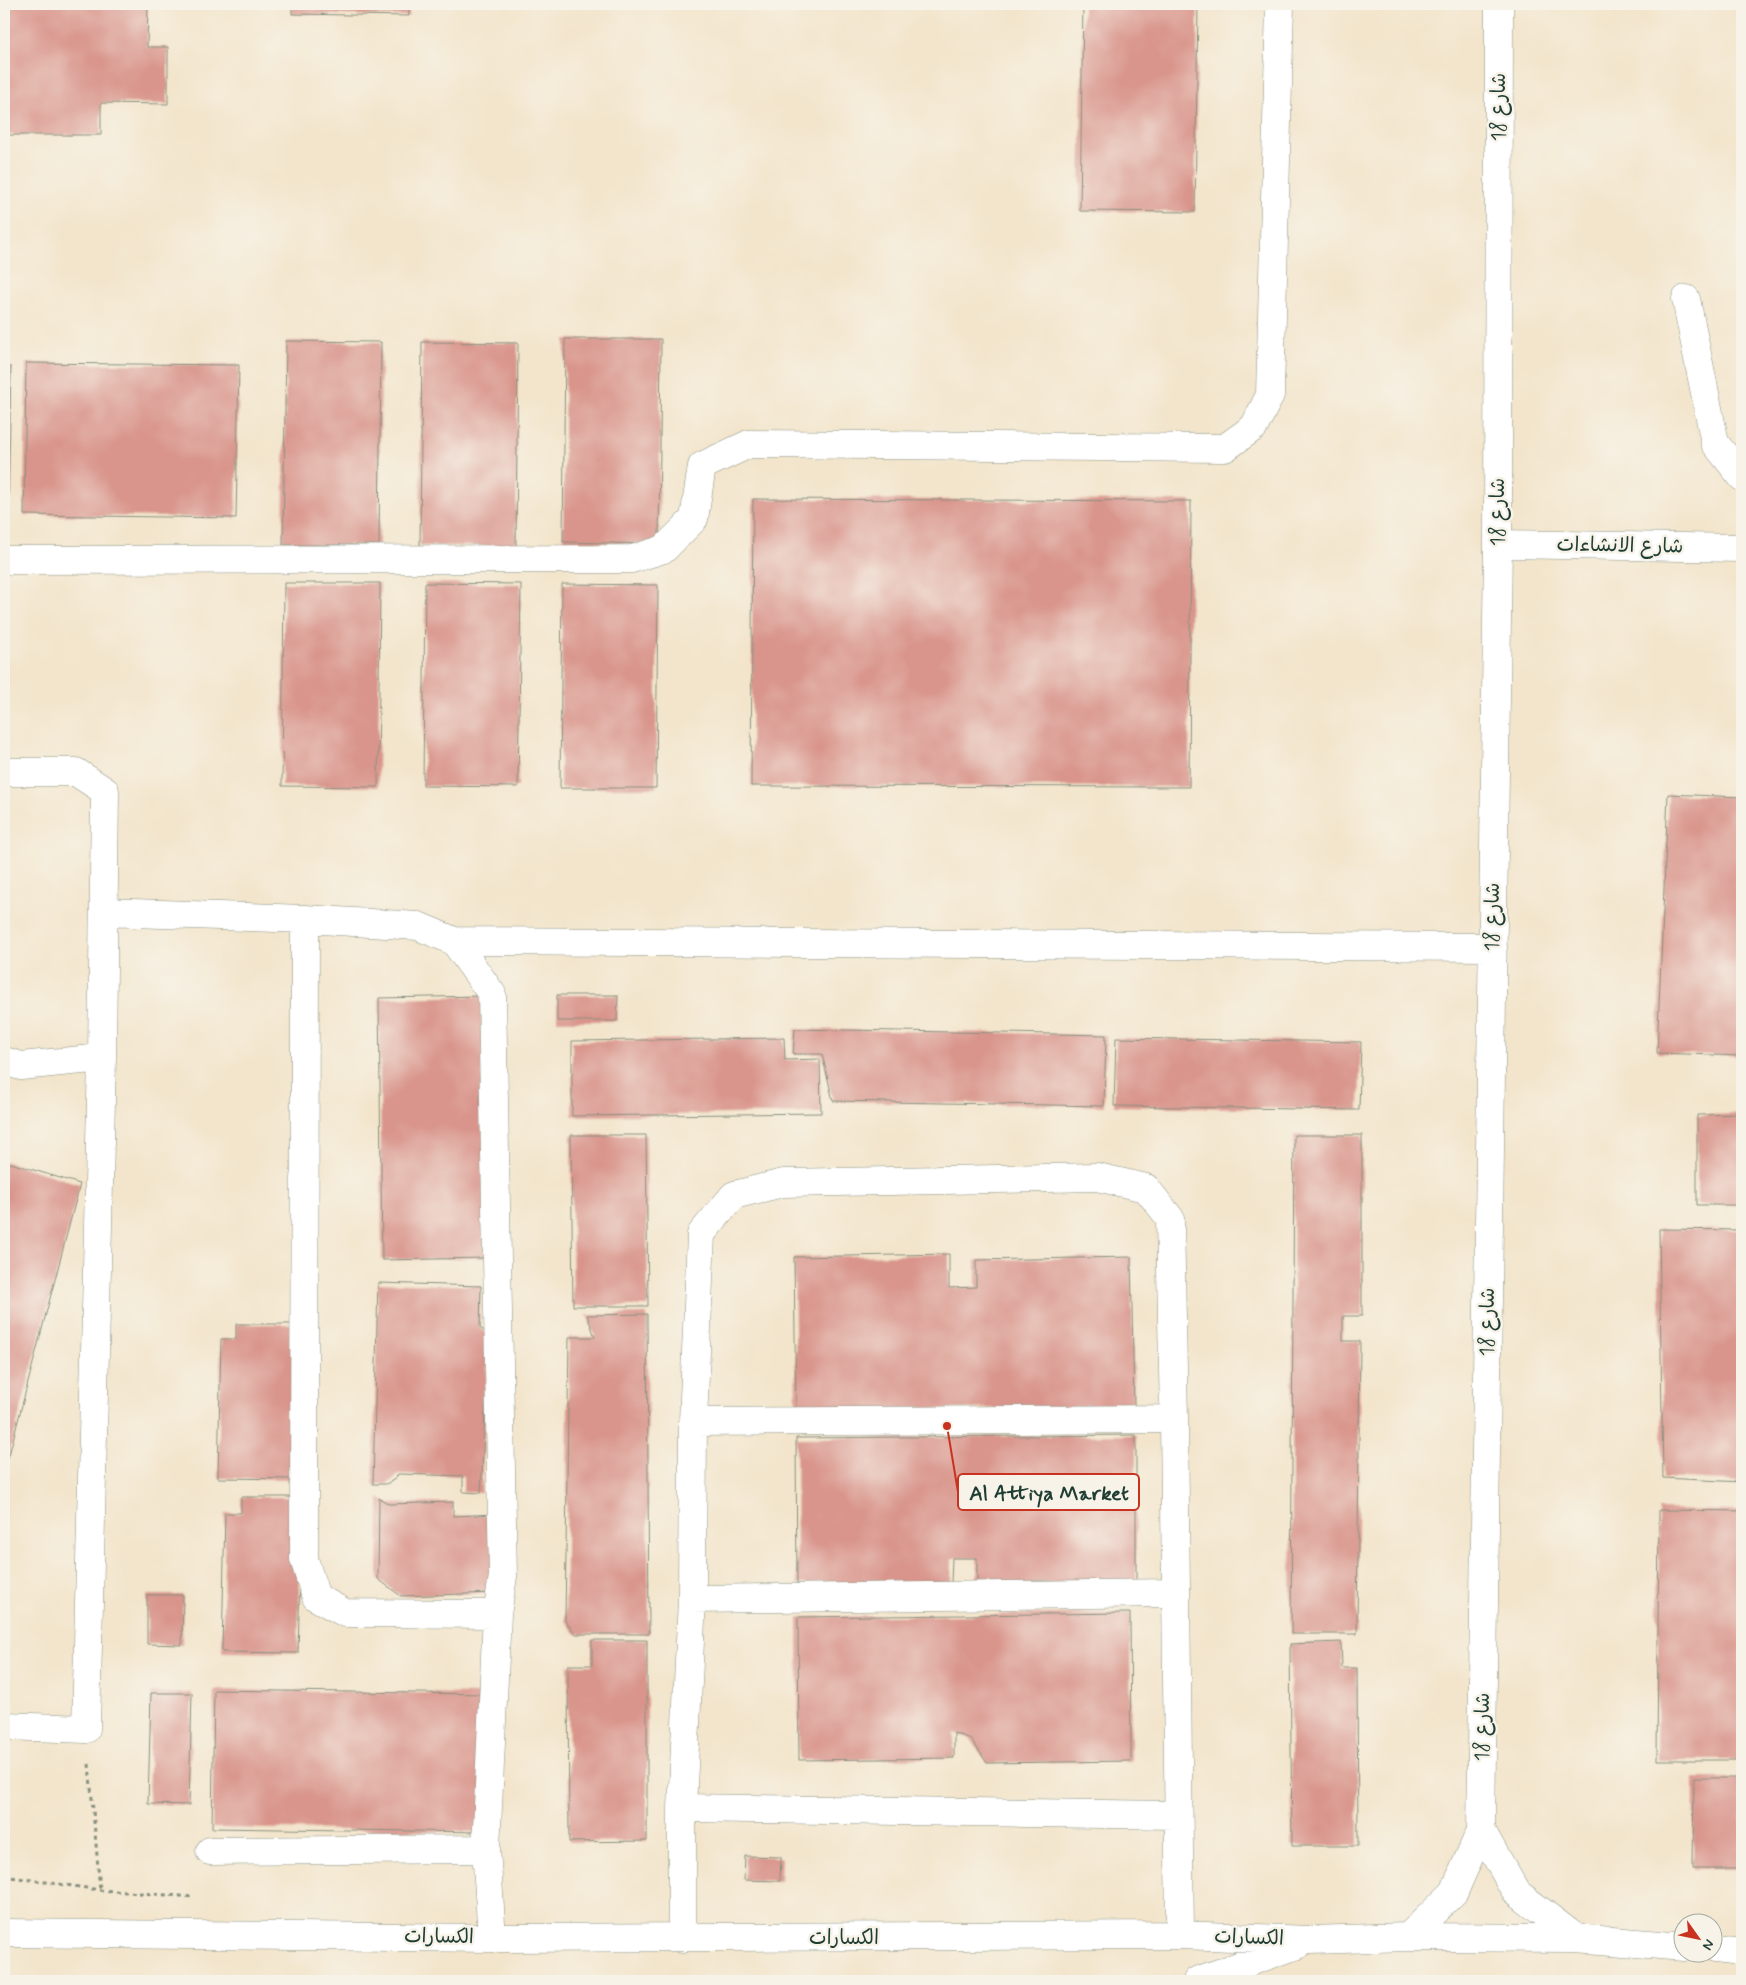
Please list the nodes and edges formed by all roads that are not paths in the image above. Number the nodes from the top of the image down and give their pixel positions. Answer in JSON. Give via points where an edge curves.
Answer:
{"nodes":[{"id":1,"x":1280,"y":4,"type":"edge"},
{"id":2,"x":1499,"y":4,"type":"edge"},
{"id":3,"x":1686,"y":299,"type":"dead end"},
{"id":4,"x":1742,"y":477,"type":"edge"},
{"id":5,"x":1498,"y":544,"type":"junction"},
{"id":6,"x":1742,"y":548,"type":"edge"},
{"id":7,"x":4,"y":560,"type":"edge"},
{"id":8,"x":4,"y":772,"type":"edge"},
{"id":9,"x":104,"y":912,"type":"junction"},
{"id":10,"x":306,"y":919,"type":"junction"},
{"id":11,"x":454,"y":942,"type":"junction"},
{"id":12,"x":1492,"y":947,"type":"junction"},
{"id":13,"x":102,"y":1058,"type":"junction"},
{"id":14,"x":4,"y":1061,"type":"edge"},
{"id":15,"x":1174,"y":1419,"type":"junction"},
{"id":16,"x":693,"y":1422,"type":"junction"},
{"id":17,"x":1175,"y":1592,"type":"junction"},
{"id":18,"x":692,"y":1599,"type":"junction"},
{"id":19,"x":498,"y":1614,"type":"junction"},
{"id":20,"x":4,"y":1726,"type":"edge"},
{"id":21,"x":682,"y":1808,"type":"junction"},
{"id":22,"x":1177,"y":1815,"type":"junction"},
{"id":23,"x":1481,"y":1830,"type":"junction"},
{"id":24,"x":486,"y":1850,"type":"junction"},
{"id":25,"x":210,"y":1852,"type":"dead end"},
{"id":26,"x":4,"y":1933,"type":"edge"},
{"id":27,"x":1180,"y":1935,"type":"junction"},
{"id":28,"x":1408,"y":1937,"type":"junction"},
{"id":29,"x":492,"y":1938,"type":"junction"},
{"id":30,"x":682,"y":1938,"type":"junction"},
{"id":31,"x":1576,"y":1938,"type":"junction"},
{"id":32,"x":1310,"y":1940,"type":"junction"},
{"id":33,"x":1674,"y":1946,"type":"edge"},
{"id":34,"x":1724,"y":1950,"type":"edge"},
{"id":35,"x":1742,"y":1952,"type":"edge"},
{"id":36,"x":1197,"y":1981,"type":"edge"}],
"edges":[{"from":1,"to":7,"type":"street","via":[[1270,395],[1254,427],[1225,448],[749,444],[702,466],[694,519],[664,549],[632,559]]},
{"from":2,"to":5,"type":"street","name":"شارع 18"},
{"from":3,"to":4,"type":"street","via":[[1715,444]]},
{"from":5,"to":6,"type":"street","name":"شارع الانشاءات"},
{"from":5,"to":12,"type":"street","name":"شارع 18"},
{"from":8,"to":9,"type":"street","via":[[76,772],[105,791]]},
{"from":9,"to":10,"type":"street"},
{"from":9,"to":13,"type":"street"},
{"from":10,"to":11,"type":"street","via":[[418,926]]},
{"from":10,"to":19,"type":"street","via":[[304,1559],[316,1597],[345,1613]]},
{"from":11,"to":12,"type":"street"},
{"from":11,"to":19,"type":"street","via":[[492,994],[503,1576]]},
{"from":12,"to":23,"type":"street","name":"شارع 18"},
{"from":13,"to":14,"type":"street","via":[[21,1066]]},
{"from":13,"to":20,"type":"street","via":[[86,1730]]},
{"from":15,"to":16,"type":"street"},
{"from":15,"to":16,"type":"street","via":[[1170,1218],[1146,1188],[1096,1177],[783,1182],[734,1195],[701,1234]]},
{"from":15,"to":17,"type":"street"},
{"from":16,"to":18,"type":"street"},
{"from":17,"to":18,"type":"street"},
{"from":17,"to":22,"type":"street"},
{"from":18,"to":21,"type":"street"},
{"from":19,"to":24,"type":"street"},
{"from":21,"to":22,"type":"street"},
{"from":21,"to":30,"type":"street"},
{"from":22,"to":27,"type":"street"},
{"from":23,"to":28,"type":"street","name":"شارع 18","via":[[1454,1892]]},
{"from":23,"to":31,"type":"street","via":[[1516,1892]]},
{"from":24,"to":25,"type":"street"},
{"from":24,"to":29,"type":"street"},
{"from":26,"to":29,"type":"street","name":"الكسارات"},
{"from":27,"to":30,"type":"street","name":"الكسارات"},
{"from":27,"to":32,"type":"street","name":"الكسارات"},
{"from":28,"to":31,"type":"street","name":"الكسارات"},
{"from":28,"to":32,"type":"street","name":"الكسارات"},
{"from":29,"to":30,"type":"street","name":"الكسارات"},
{"from":31,"to":33,"type":"street","name":"الكسارات"},
{"from":32,"to":36,"type":"street"},
{"from":34,"to":35,"type":"street"}]}
